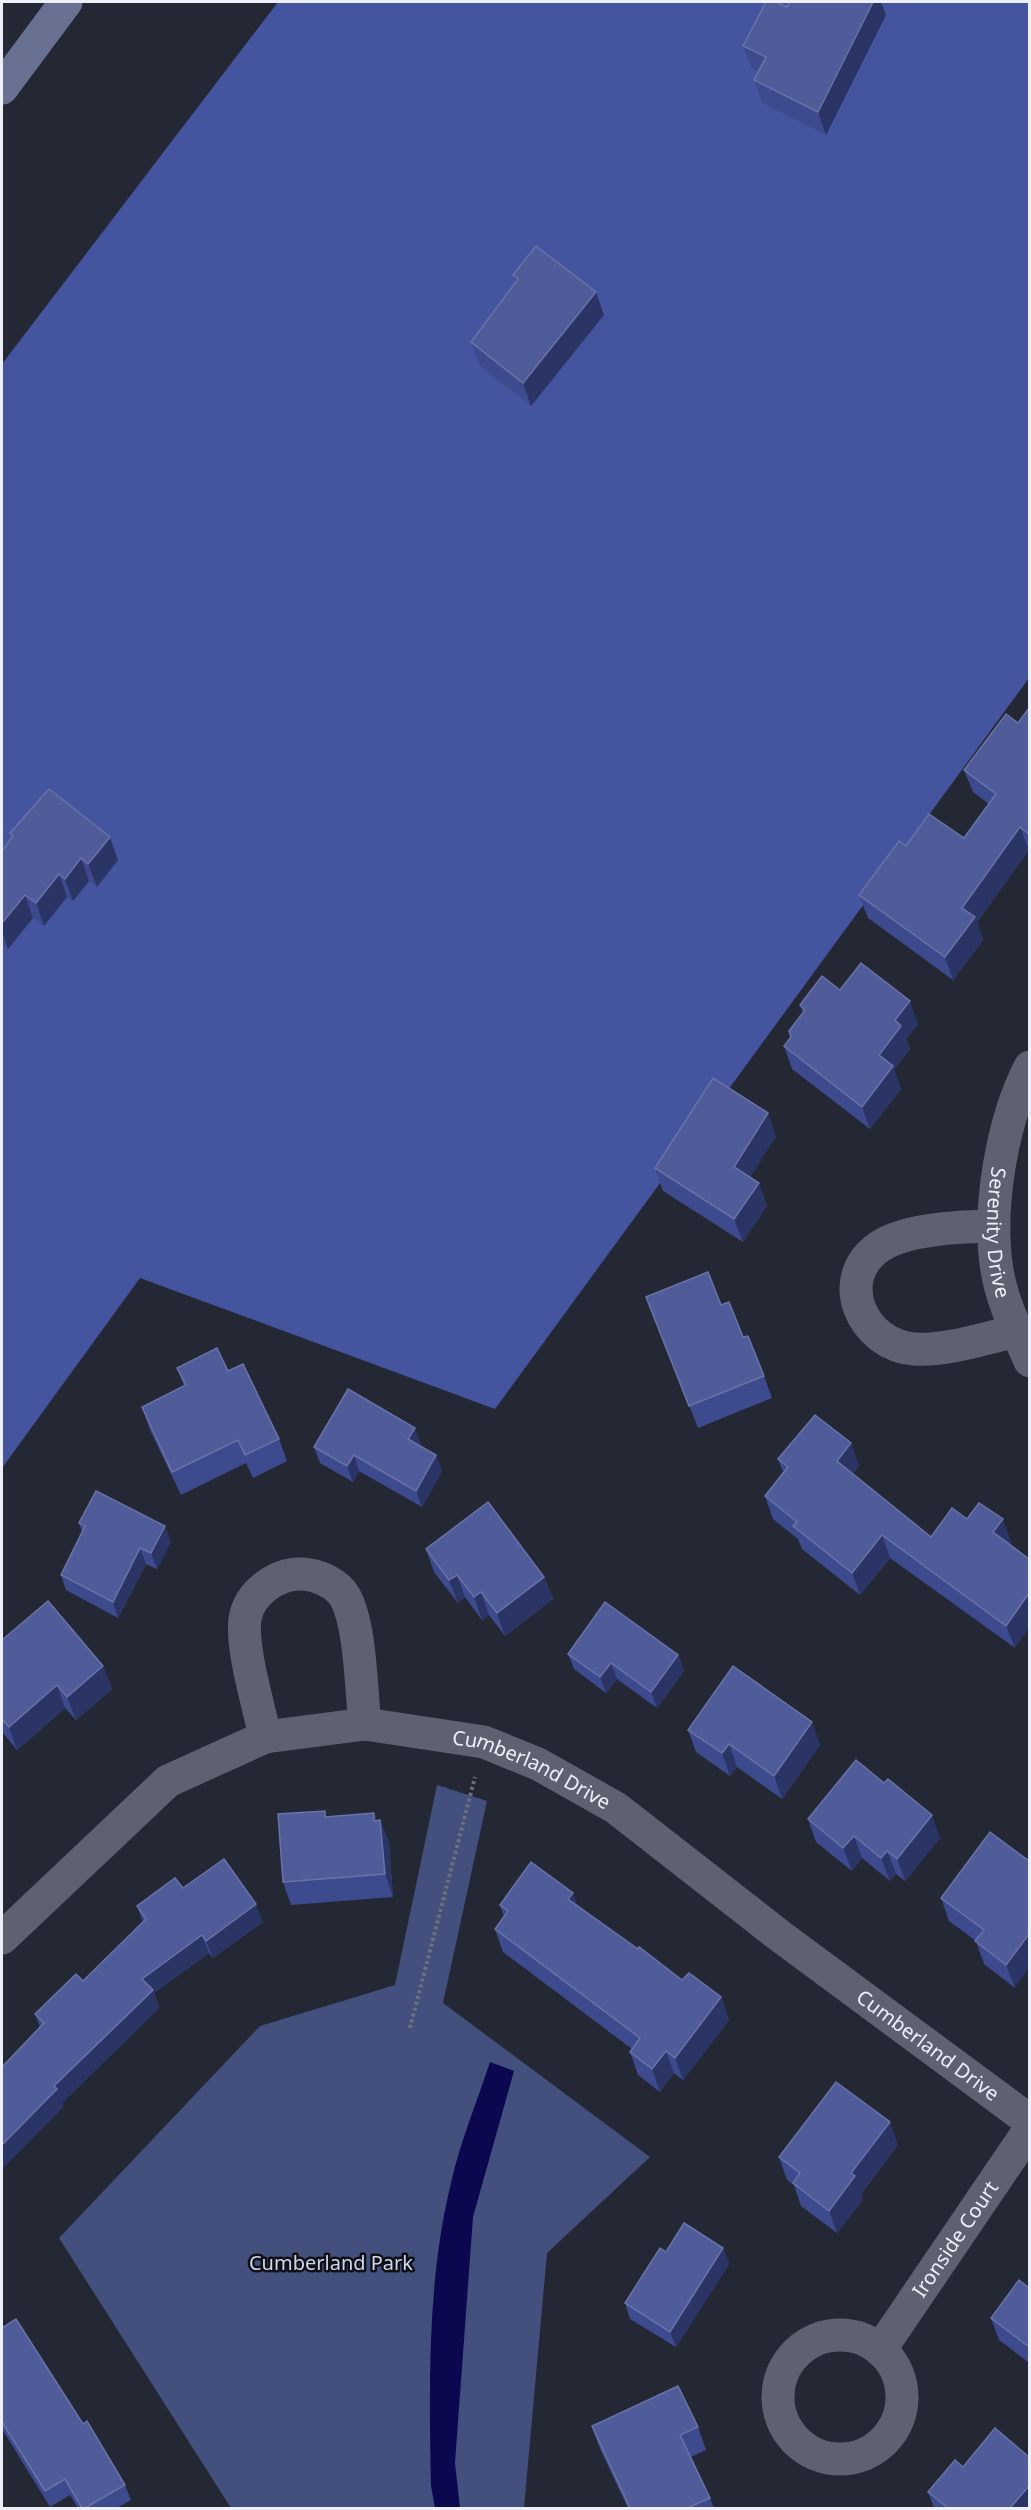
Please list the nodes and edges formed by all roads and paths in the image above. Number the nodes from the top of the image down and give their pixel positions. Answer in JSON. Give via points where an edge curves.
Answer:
{"nodes":[{"id":1,"x":66,"y":2,"type":"edge"},
{"id":2,"x":2,"y":88,"type":"edge"},
{"id":3,"x":1029,"y":1067,"type":"edge"},
{"id":4,"x":994,"y":1226,"type":"junction"},
{"id":5,"x":1017,"y":1331,"type":"junction"},
{"id":6,"x":1029,"y":1361,"type":"edge"},
{"id":7,"x":365,"y":1724,"type":"junction"},
{"id":8,"x":265,"y":1737,"type":"junction"},
{"id":9,"x":484,"y":1742,"type":"junction"},
{"id":10,"x":2,"y":1938,"type":"edge"},
{"id":11,"x":410,"y":2028,"type":"dead end"},
{"id":12,"x":1029,"y":2121,"type":"edge"},
{"id":13,"x":1029,"y":2129,"type":"edge"},
{"id":14,"x":880,"y":2350,"type":"dead end"}],
"edges":[{"from":1,"to":2,"type":"street"},
{"from":3,"to":4,"type":"street","name":"Serenity Drive","via":[[1018,1089],[994,1191]]},
{"from":4,"to":5,"type":"street","name":"Serenity Drive","via":[[996,1268]]},
{"from":4,"to":5,"type":"street","via":[[907,1235],[885,1243],[862,1268],[858,1302],[873,1332],[902,1347],[951,1346]]},
{"from":5,"to":6,"type":"street","name":"Serenity Drive"},
{"from":7,"to":8,"type":"street","name":"Cumberland Drive"},
{"from":7,"to":8,"type":"street","via":[[360,1666],[347,1601],[337,1588],[322,1579],[290,1575],[259,1592],[245,1618]]},
{"from":7,"to":9,"type":"street","name":"Cumberland Drive"},
{"from":8,"to":10,"type":"street","name":"Cumberland Drive","via":[[168,1781]]},
{"from":9,"to":11,"type":"path"},
{"from":9,"to":12,"type":"street","name":"Cumberland Drive","via":[[538,1764],[616,1808]]},
{"from":13,"to":14,"type":"street","name":"Ironside Court"}]}
